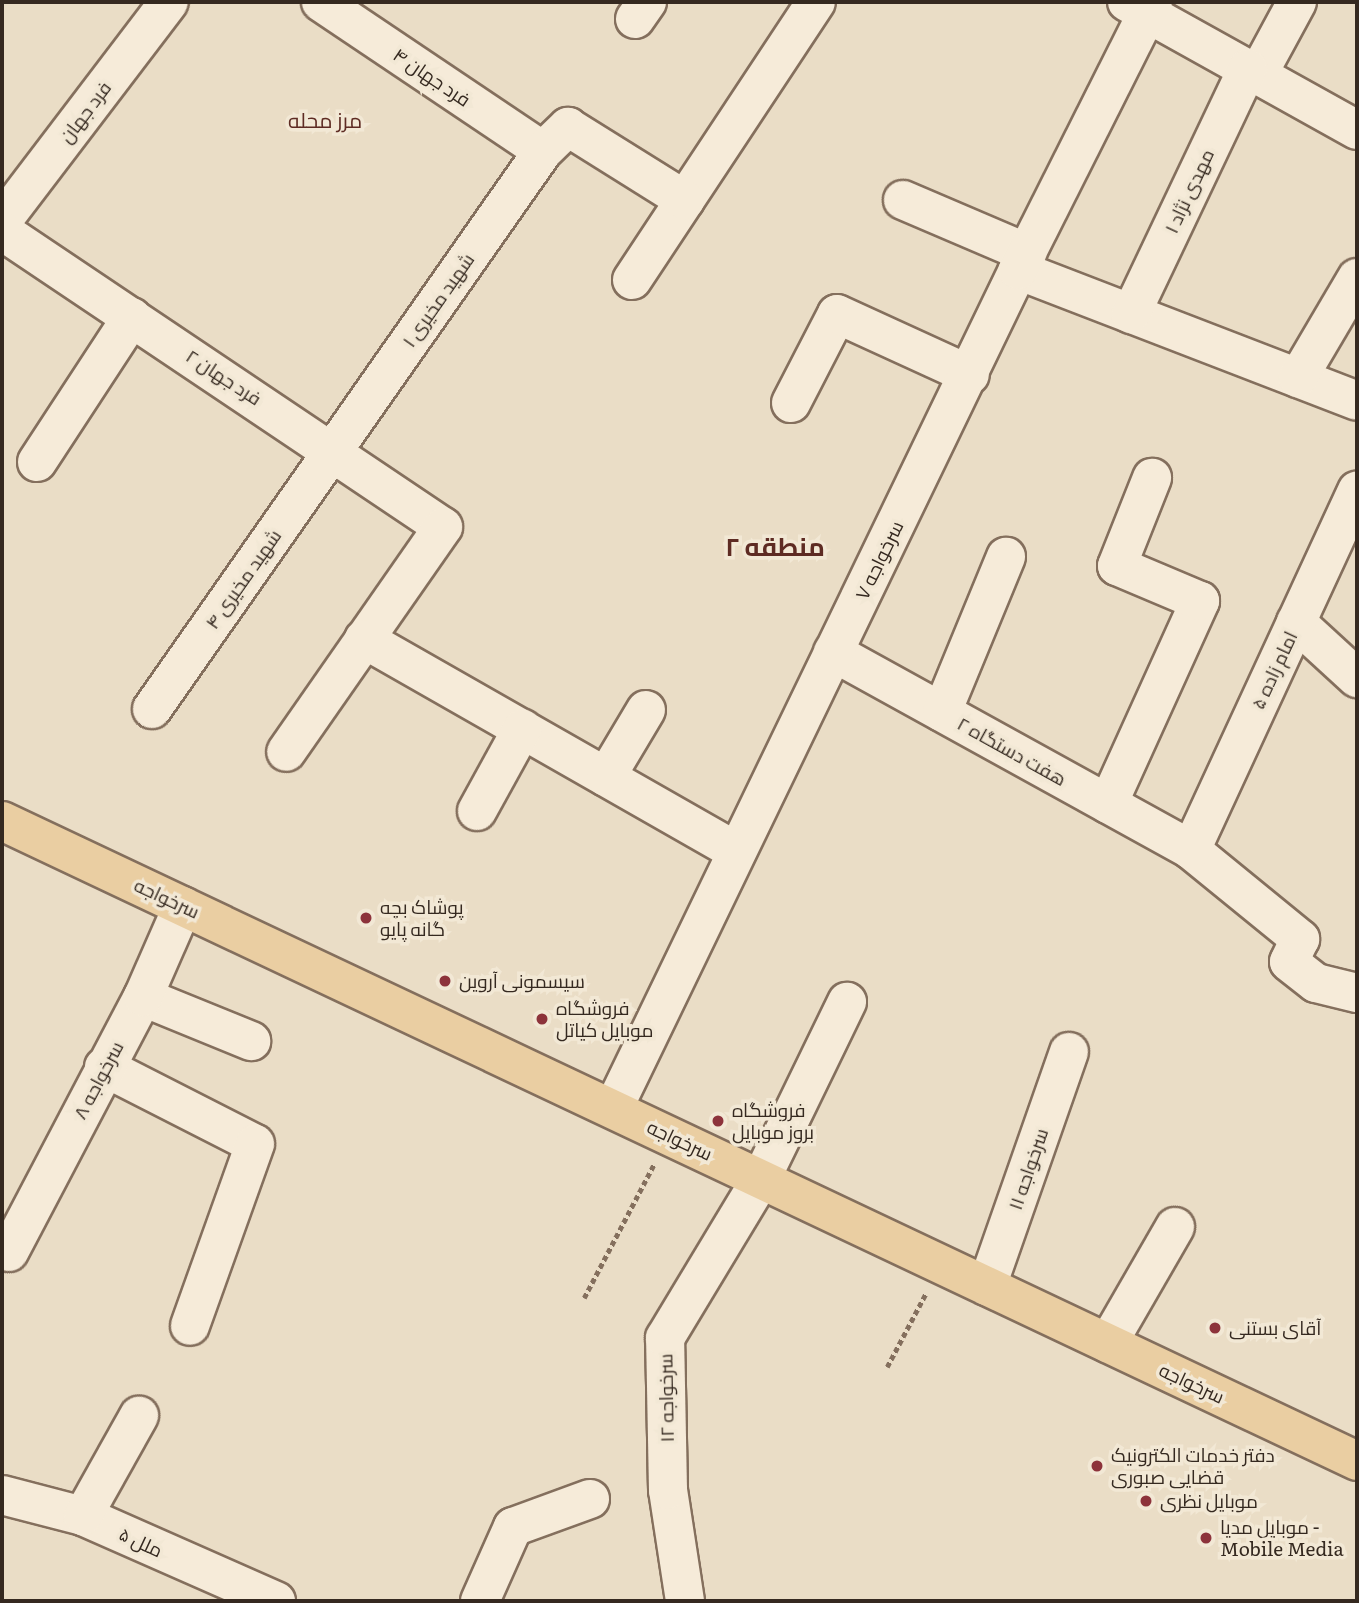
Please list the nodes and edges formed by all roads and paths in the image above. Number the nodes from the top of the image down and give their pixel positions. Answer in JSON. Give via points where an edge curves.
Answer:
{"nodes":[{"id":1,"x":169,"y":2,"type":"edge"},
{"id":2,"x":321,"y":2,"type":"edge"},
{"id":3,"x":816,"y":2,"type":"edge"},
{"id":4,"x":1297,"y":2,"type":"edge"},
{"id":5,"x":1143,"y":5,"type":"edge"},
{"id":6,"x":1253,"y":71,"type":"junction"},
{"id":7,"x":1357,"y":130,"type":"edge"},
{"id":8,"x":543,"y":151,"type":"junction"},
{"id":9,"x":685,"y":200,"type":"junction"},
{"id":10,"x":903,"y":200,"type":"dead end"},
{"id":11,"x":2,"y":222,"type":"edge"},
{"id":12,"x":2,"y":231,"type":"edge"},
{"id":13,"x":1022,"y":262,"type":"junction"},
{"id":14,"x":1357,"y":278,"type":"edge"},
{"id":15,"x":632,"y":280,"type":"dead end"},
{"id":16,"x":1131,"y":313,"type":"junction"},
{"id":17,"x":132,"y":317,"type":"junction"},
{"id":18,"x":970,"y":375,"type":"junction"},
{"id":19,"x":1298,"y":378,"type":"junction"},
{"id":20,"x":1357,"y":401,"type":"edge"},
{"id":21,"x":791,"y":403,"type":"dead end"},
{"id":22,"x":333,"y":450,"type":"junction"},
{"id":23,"x":37,"y":462,"type":"dead end"},
{"id":24,"x":1152,"y":478,"type":"dead end"},
{"id":25,"x":1357,"y":490,"type":"edge"},
{"id":26,"x":1006,"y":557,"type":"dead end"},
{"id":27,"x":1296,"y":622,"type":"junction"},
{"id":28,"x":364,"y":639,"type":"junction"},
{"id":29,"x":833,"y":652,"type":"junction"},
{"id":30,"x":1357,"y":678,"type":"edge"},
{"id":31,"x":152,"y":709,"type":"dead end"},
{"id":32,"x":646,"y":710,"type":"dead end"},
{"id":33,"x":942,"y":712,"type":"junction"},
{"id":34,"x":522,"y":729,"type":"junction"},
{"id":35,"x":286,"y":752,"type":"dead end"},
{"id":36,"x":606,"y":778,"type":"junction"},
{"id":37,"x":1108,"y":804,"type":"junction"},
{"id":38,"x":477,"y":811,"type":"dead end"},
{"id":39,"x":2,"y":821,"type":"edge"},
{"id":40,"x":1191,"y":850,"type":"junction"},
{"id":41,"x":735,"y":851,"type":"junction"},
{"id":42,"x":183,"y":906,"type":"junction"},
{"id":43,"x":1357,"y":993,"type":"edge"},
{"id":44,"x":143,"y":997,"type":"junction"},
{"id":45,"x":847,"y":1002,"type":"dead end"},
{"id":46,"x":251,"y":1041,"type":"dead end"},
{"id":47,"x":1069,"y":1052,"type":"dead end"},
{"id":48,"x":104,"y":1067,"type":"junction"},
{"id":49,"x":613,"y":1109,"type":"junction"},
{"id":50,"x":670,"y":1136,"type":"junction"},
{"id":51,"x":761,"y":1179,"type":"junction"},
{"id":52,"x":1175,"y":1227,"type":"dead end"},
{"id":53,"x":9,"y":1252,"type":"dead end"},
{"id":54,"x":941,"y":1264,"type":"junction"},
{"id":55,"x":988,"y":1286,"type":"junction"},
{"id":56,"x":584,"y":1298,"type":"dead end"},
{"id":57,"x":190,"y":1326,"type":"dead end"},
{"id":58,"x":1108,"y":1343,"type":"junction"},
{"id":59,"x":887,"y":1367,"type":"dead end"},
{"id":60,"x":139,"y":1416,"type":"dead end"},
{"id":61,"x":1357,"y":1461,"type":"edge"},
{"id":62,"x":2,"y":1495,"type":"edge"},
{"id":63,"x":590,"y":1499,"type":"dead end"},
{"id":64,"x":83,"y":1516,"type":"junction"},
{"id":65,"x":276,"y":1601,"type":"edge"},
{"id":66,"x":480,"y":1601,"type":"edge"},
{"id":67,"x":685,"y":1601,"type":"edge"}],
"edges":[{"from":1,"to":11,"type":"street","name":"فرد جهان"},
{"from":2,"to":8,"type":"street","name":"۴ فرد جهان"},
{"from":3,"to":9,"type":"street"},
{"from":4,"to":6,"type":"street","name":"۱ مهدی نژاد"},
{"from":5,"to":6,"type":"street"},
{"from":5,"to":13,"type":"street","name":"سرخواجه ۷"},
{"from":6,"to":7,"type":"street"},
{"from":6,"to":16,"type":"street","name":"۱ مهدی نژاد"},
{"from":8,"to":9,"type":"street","name":"شهید مخیری ۱","via":[[568,127]]},
{"from":8,"to":22,"type":"street","name":"شهید مخیری ۱"},
{"from":9,"to":15,"type":"street"},
{"from":10,"to":13,"type":"street"},
{"from":12,"to":17,"type":"street","name":"۲ فرد جهان"},
{"from":13,"to":16,"type":"street"},
{"from":13,"to":18,"type":"street","name":"سرخواجه ۷"},
{"from":14,"to":19,"type":"street"},
{"from":16,"to":19,"type":"street"},
{"from":17,"to":22,"type":"street","name":"۲ فرد جهان"},
{"from":17,"to":23,"type":"street"},
{"from":18,"to":21,"type":"street","via":[[837,314]]},
{"from":18,"to":29,"type":"street","name":"سرخواجه ۷"},
{"from":19,"to":20,"type":"street"},
{"from":22,"to":28,"type":"street","name":"۲ فرد جهان","via":[[443,527]]},
{"from":22,"to":31,"type":"street","name":"۴ شهید مخیری"},
{"from":24,"to":37,"type":"street","via":[[1116,566],[1200,601]]},
{"from":25,"to":27,"type":"street","name":"۵ امام زاده"},
{"from":26,"to":33,"type":"street"},
{"from":27,"to":30,"type":"street"},
{"from":27,"to":40,"type":"street","name":"۵ امام زاده"},
{"from":28,"to":34,"type":"street"},
{"from":28,"to":35,"type":"street"},
{"from":29,"to":33,"type":"street","name":"هفت دستگاه ۲"},
{"from":29,"to":41,"type":"street","name":"سرخواجه ۷"},
{"from":32,"to":36,"type":"street"},
{"from":33,"to":37,"type":"street","name":"هفت دستگاه ۲"},
{"from":34,"to":36,"type":"street"},
{"from":34,"to":38,"type":"street"},
{"from":36,"to":41,"type":"street"},
{"from":37,"to":40,"type":"street","name":"هفت دستگاه ۲"},
{"from":39,"to":42,"type":"main road","name":"سرخواجه"},
{"from":40,"to":43,"type":"street","name":"هفت دستگاه ۲","via":[[1300,939],[1289,962],[1316,983]]},
{"from":41,"to":49,"type":"street","name":"سرخواجه ۷"},
{"from":42,"to":44,"type":"street","name":"۸ سرخواجه"},
{"from":42,"to":49,"type":"main road","name":"سرخواجه"},
{"from":44,"to":46,"type":"street"},
{"from":44,"to":48,"type":"street","name":"۸ سرخواجه"},
{"from":45,"to":51,"type":"street","name":"۱۲ سرخواجه"},
{"from":47,"to":55,"type":"street","name":"۱۱ سرخواجه"},
{"from":48,"to":53,"type":"street","name":"۸ سرخواجه"},
{"from":48,"to":57,"type":"street","via":[[255,1144]]},
{"from":49,"to":50,"type":"main road","name":"سرخواجه"},
{"from":50,"to":51,"type":"main road","name":"سرخواجه"},
{"from":50,"to":56,"type":"path"},
{"from":51,"to":54,"type":"main road","name":"سرخواجه"},
{"from":51,"to":67,"type":"street","name":"۱۲ سرخواجه","via":[[665,1338],[668,1490]]},
{"from":52,"to":58,"type":"street"},
{"from":54,"to":55,"type":"main road","name":"سرخواجه"},
{"from":54,"to":59,"type":"path"},
{"from":55,"to":58,"type":"main road","name":"سرخواجه"},
{"from":58,"to":61,"type":"main road","name":"سرخواجه"},
{"from":60,"to":64,"type":"street"},
{"from":62,"to":64,"type":"street","name":"ملل ۵"},
{"from":63,"to":66,"type":"street","via":[[513,1527]]},
{"from":64,"to":65,"type":"street","name":"ملل ۵"}]}
